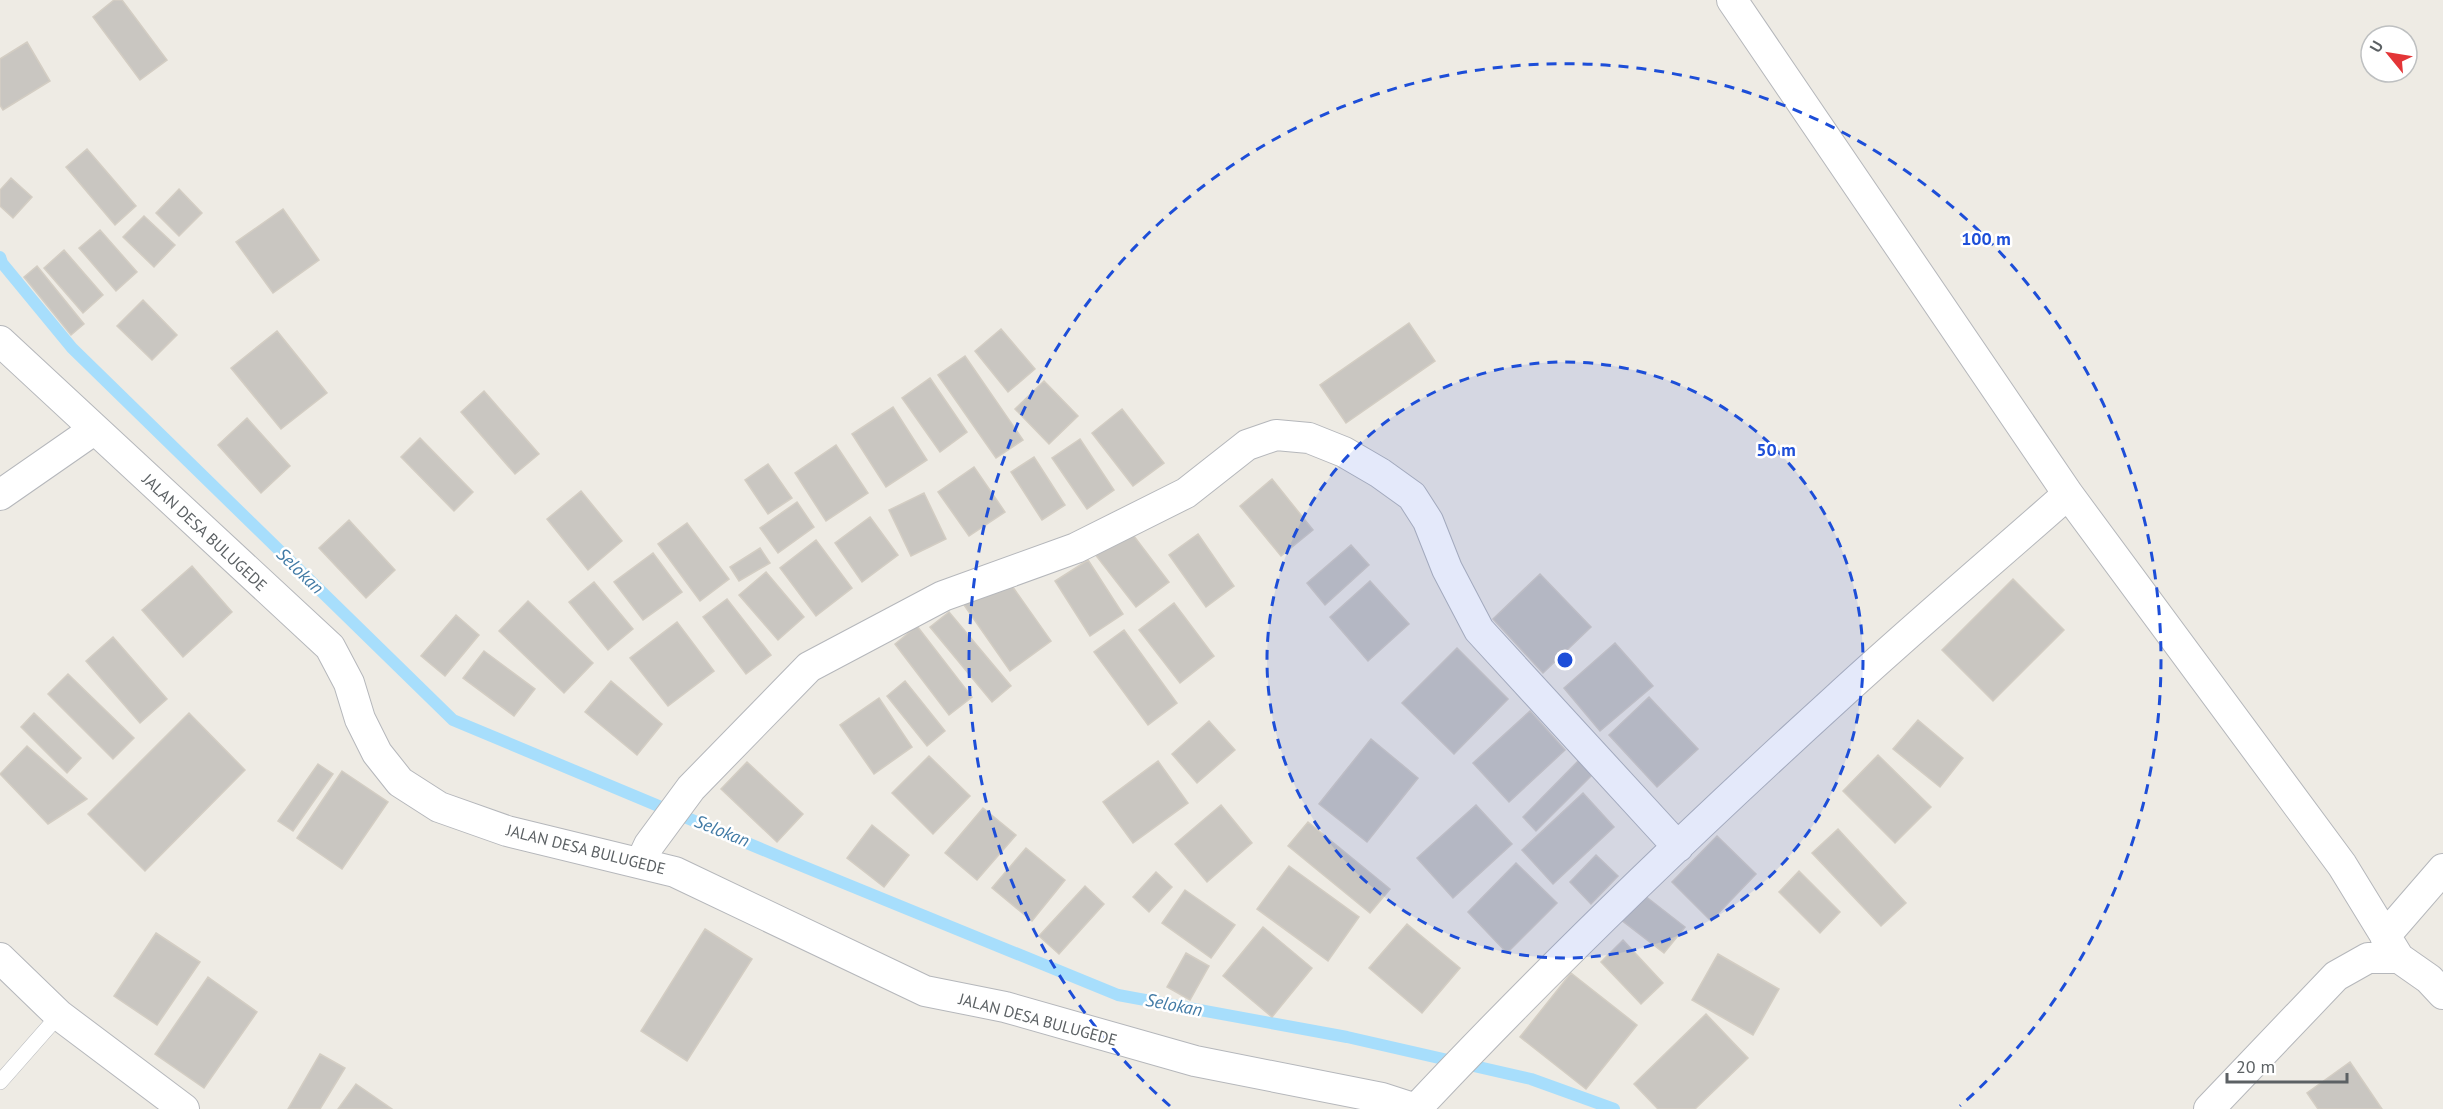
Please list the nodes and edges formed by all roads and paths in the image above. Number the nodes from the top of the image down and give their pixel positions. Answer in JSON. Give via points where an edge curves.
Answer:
{"nodes":[{"id":1,"x":1732,"y":0,"type":"edge"},
{"id":2,"x":0,"y":341,"type":"edge"},
{"id":3,"x":95,"y":429,"type":"junction"},
{"id":4,"x":2068,"y":494,"type":"junction"},
{"id":5,"x":0,"y":495,"type":"edge"},
{"id":6,"x":1678,"y":847,"type":"junction"},
{"id":7,"x":645,"y":854,"type":"junction"},
{"id":8,"x":2443,"y":869,"type":"edge"},
{"id":9,"x":2392,"y":947,"type":"junction"},
{"id":10,"x":0,"y":958,"type":"edge"},
{"id":11,"x":2443,"y":994,"type":"edge"},
{"id":12,"x":59,"y":1015,"type":"junction"},
{"id":13,"x":0,"y":1082,"type":"edge"},
{"id":14,"x":1378,"y":1103,"type":"edge"},
{"id":15,"x":184,"y":1109,"type":"edge"},
{"id":16,"x":1416,"y":1109,"type":"edge"},
{"id":17,"x":2209,"y":1109,"type":"edge"}],
"edges":[{"from":1,"to":4,"type":"street"},
{"from":2,"to":3,"type":"street","name":"JALAN DESA BULUGEDE"},
{"from":3,"to":5,"type":"street"},
{"from":3,"to":7,"type":"street","name":"JALAN DESA BULUGEDE","via":[[330,647],[349,682],[360,719],[377,753],[400,782],[439,807],[507,831]]},
{"from":4,"to":6,"type":"street","via":[[1837,698]]},
{"from":4,"to":9,"type":"street","via":[[2342,865]]},
{"from":6,"to":7,"type":"street","via":[[1479,630],[1447,569],[1428,521],[1412,496],[1344,452],[1309,438],[1276,435],[1247,445],[1186,493],[1076,548],[943,596],[809,668],[691,788]]},
{"from":6,"to":16,"type":"street","via":[[1514,1005]]},
{"from":7,"to":14,"type":"street","name":"JALAN DESA BULUGEDE","via":[[675,872],[926,991],[1005,1007],[1195,1061]]},
{"from":8,"to":9,"type":"street"},
{"from":9,"to":11,"type":"street"},
{"from":9,"to":17,"type":"street","via":[[2336,976]]},
{"from":10,"to":12,"type":"street"},
{"from":12,"to":13,"type":"lane"},
{"from":12,"to":15,"type":"street"},
{"from":14,"to":16,"type":"street","name":"JALAN DESA BULUGEDE"}]}
